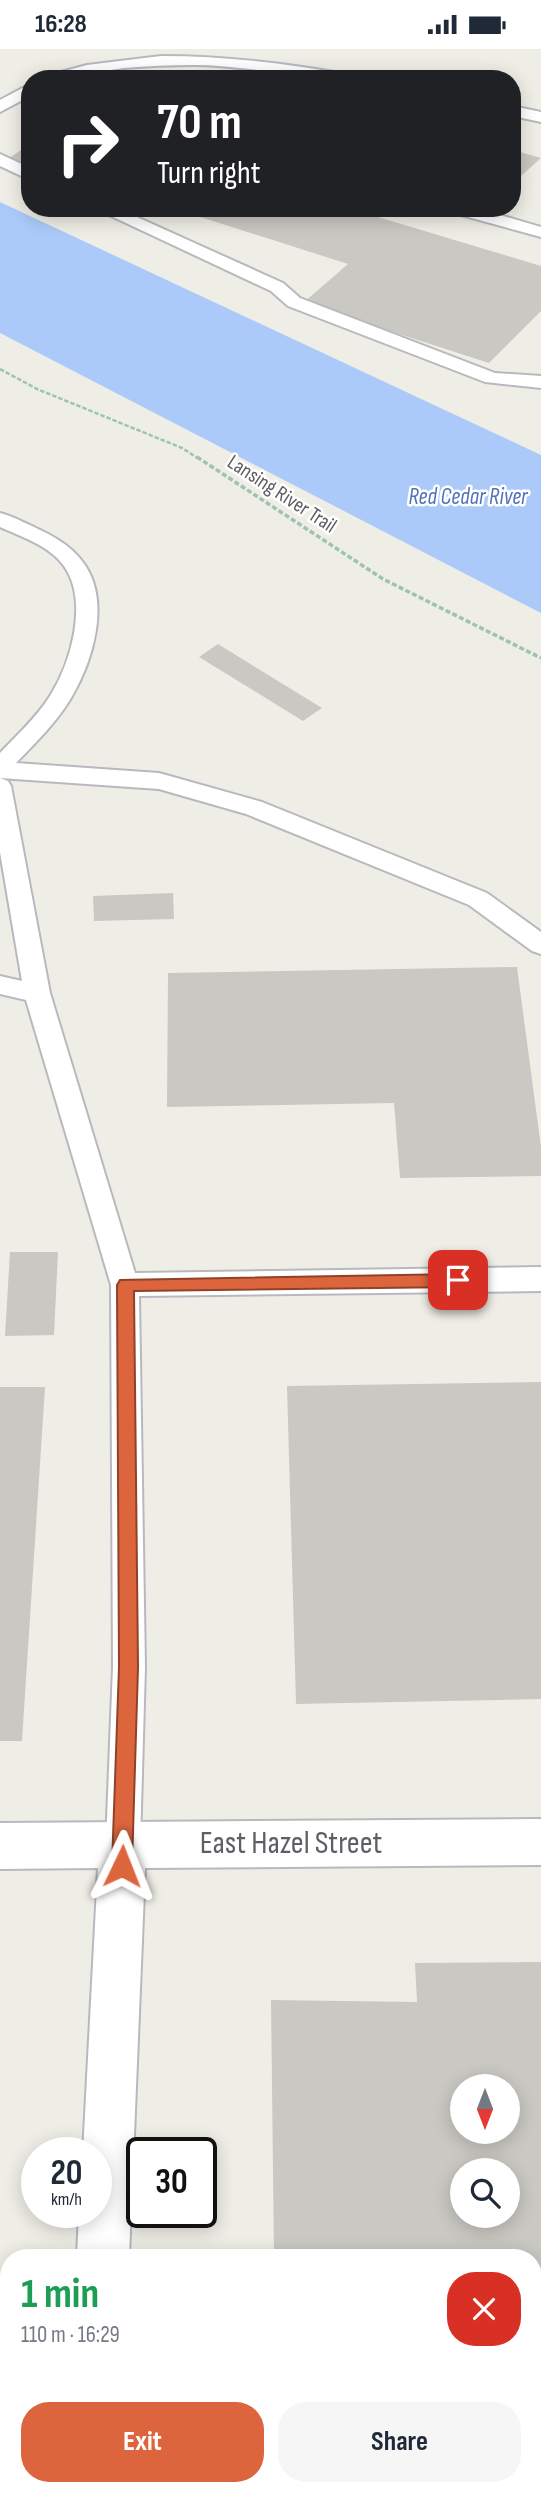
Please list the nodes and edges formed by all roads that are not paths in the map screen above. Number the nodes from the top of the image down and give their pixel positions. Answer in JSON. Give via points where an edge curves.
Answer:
{"nodes":[{"id":1,"x":72,"y":70,"type":"edge"},
{"id":2,"x":300,"y":70,"type":"edge"},
{"id":3,"x":21,"y":94,"type":"edge"},
{"id":4,"x":0,"y":107,"type":"edge"},
{"id":5,"x":521,"y":113,"type":"edge"},
{"id":6,"x":541,"y":117,"type":"edge"},
{"id":7,"x":0,"y":159,"type":"edge"},
{"id":8,"x":21,"y":170,"type":"edge"},
{"id":9,"x":122,"y":217,"type":"edge"},
{"id":10,"x":488,"y":217,"type":"edge"},
{"id":11,"x":541,"y":232,"type":"edge"},
{"id":12,"x":541,"y":382,"type":"edge"},
{"id":13,"x":0,"y":519,"type":"edge"},
{"id":14,"x":0,"y":768,"type":"edge"},
{"id":15,"x":0,"y":786,"type":"edge"},
{"id":16,"x":541,"y":945,"type":"edge"},
{"id":17,"x":0,"y":985,"type":"edge"},
{"id":18,"x":37,"y":993,"type":"junction"},
{"id":19,"x":541,"y":1279,"type":"edge"},
{"id":20,"x":125,"y":1285,"type":"junction"},
{"id":21,"x":541,"y":1842,"type":"edge"},
{"id":22,"x":123,"y":1844,"type":"junction"},
{"id":23,"x":0,"y":1846,"type":"edge"},
{"id":24,"x":103,"y":2249,"type":"edge"}],
"edges":[{"from":1,"to":2,"type":"lane","via":[[142,57],[197,56]]},
{"from":3,"to":4,"type":"lane"},
{"from":5,"to":6,"type":"lane"},
{"from":7,"to":8,"type":"lane"},
{"from":9,"to":12,"type":"lane","via":[[351,326],[492,378]]},
{"from":10,"to":11,"type":"lane"},
{"from":13,"to":14,"type":"lane","via":[[62,551],[80,570],[86,621],[76,667],[59,699]]},
{"from":14,"to":16,"type":"lane","via":[[159,781],[254,808],[478,899]]},
{"from":15,"to":18,"type":"lane"},
{"from":17,"to":18,"type":"lane"},
{"from":18,"to":20,"type":"lane"},
{"from":19,"to":20,"type":"lane"},
{"from":20,"to":22,"type":"lane","via":[[128,1667]]},
{"from":21,"to":22,"type":"street","name":"East Hazel Street"},
{"from":22,"to":23,"type":"street","name":"East Hazel Street"},
{"from":22,"to":24,"type":"street"}]}
